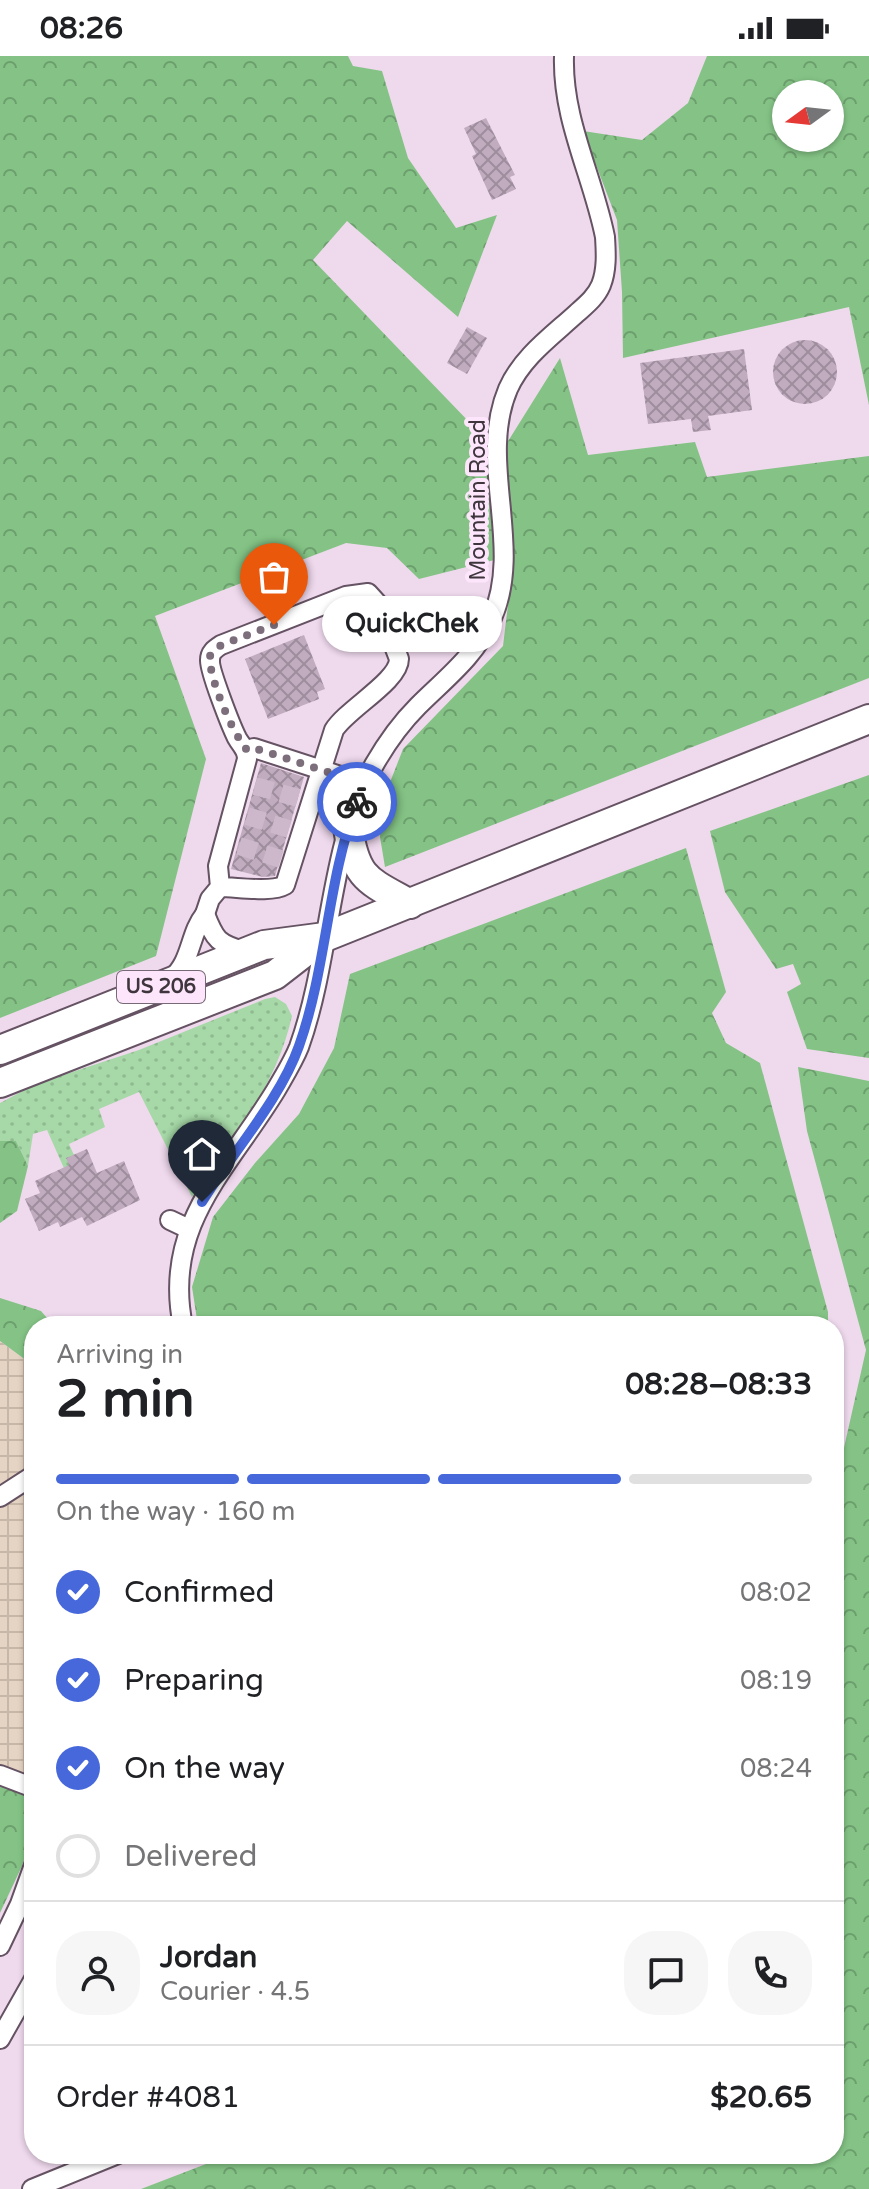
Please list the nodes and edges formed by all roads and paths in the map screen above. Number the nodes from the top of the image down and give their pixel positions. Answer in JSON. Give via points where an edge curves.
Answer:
{"nodes":[{"id":1,"x":564,"y":56,"type":"edge"},
{"id":2,"x":869,"y":719,"type":"edge"},
{"id":3,"x":247,"y":750,"type":"junction"},
{"id":4,"x":321,"y":769,"type":"junction"},
{"id":5,"x":365,"y":784,"type":"junction"},
{"id":6,"x":348,"y":828,"type":"junction"},
{"id":7,"x":220,"y":887,"type":"junction"},
{"id":8,"x":410,"y":904,"type":"junction"},
{"id":9,"x":205,"y":914,"type":"junction"},
{"id":10,"x":325,"y":937,"type":"junction"},
{"id":11,"x":246,"y":952,"type":"junction"},
{"id":12,"x":162,"y":986,"type":"junction"},
{"id":13,"x":0,"y":1050,"type":"edge"},
{"id":14,"x":4,"y":1080,"type":"edge"},
{"id":15,"x":170,"y":1220,"type":"dead end"},
{"id":16,"x":189,"y":1229,"type":"junction"},
{"id":17,"x":182,"y":1316,"type":"edge"},
{"id":18,"x":24,"y":1481,"type":"edge"},
{"id":19,"x":0,"y":1497,"type":"edge"},
{"id":20,"x":0,"y":1775,"type":"edge"},
{"id":21,"x":24,"y":1784,"type":"edge"},
{"id":22,"x":24,"y":1893,"type":"edge"},
{"id":23,"x":0,"y":1946,"type":"edge"},
{"id":24,"x":24,"y":1997,"type":"edge"},
{"id":25,"x":0,"y":2039,"type":"edge"},
{"id":26,"x":93,"y":2164,"type":"edge"},
{"id":27,"x":32,"y":2189,"type":"edge"}],
"edges":[{"from":1,"to":5,"type":"street","name":"Mountain Road","via":[[569,115],[605,237],[601,285],[541,344],[506,392],[497,458],[504,576],[492,618],[456,672],[397,731]]},
{"from":2,"to":8,"type":"highway","number":"US 206"},
{"from":3,"to":4,"type":"street"},
{"from":3,"to":4,"type":"street","via":[[212,672],[212,652],[327,604],[368,593],[378,604],[400,663],[337,726]]},
{"from":3,"to":7,"type":"street","via":[[248,784],[232,844],[218,866]]},
{"from":4,"to":5,"type":"street"},
{"from":4,"to":7,"type":"street","via":[[304,800],[287,860],[287,882],[276,890]]},
{"from":5,"to":6,"type":"street","name":"Mountain Road"},
{"from":6,"to":8,"type":"highway","via":[[364,877]]},
{"from":6,"to":10,"type":"street","name":"Mountain Road"},
{"from":7,"to":9,"type":"street"},
{"from":8,"to":10,"type":"highway","number":"US 206"},
{"from":9,"to":11,"type":"street","via":[[220,943]]},
{"from":9,"to":12,"type":"street","via":[[196,925],[185,965]]},
{"from":10,"to":11,"type":"highway","number":"US 206"},
{"from":10,"to":14,"type":"highway","number":"US 206","via":[[275,975]]},
{"from":10,"to":16,"type":"street","name":"Mountain Road","via":[[298,1050]]},
{"from":11,"to":12,"type":"highway","number":"US 206"},
{"from":12,"to":13,"type":"highway","number":"US 206"},
{"from":15,"to":16,"type":"street"},
{"from":16,"to":17,"type":"street","name":"Mountain Road","via":[[179,1268]]},
{"from":18,"to":19,"type":"street"},
{"from":20,"to":21,"type":"street"},
{"from":22,"to":23,"type":"street"},
{"from":24,"to":25,"type":"street"},
{"from":26,"to":27,"type":"street"}]}
